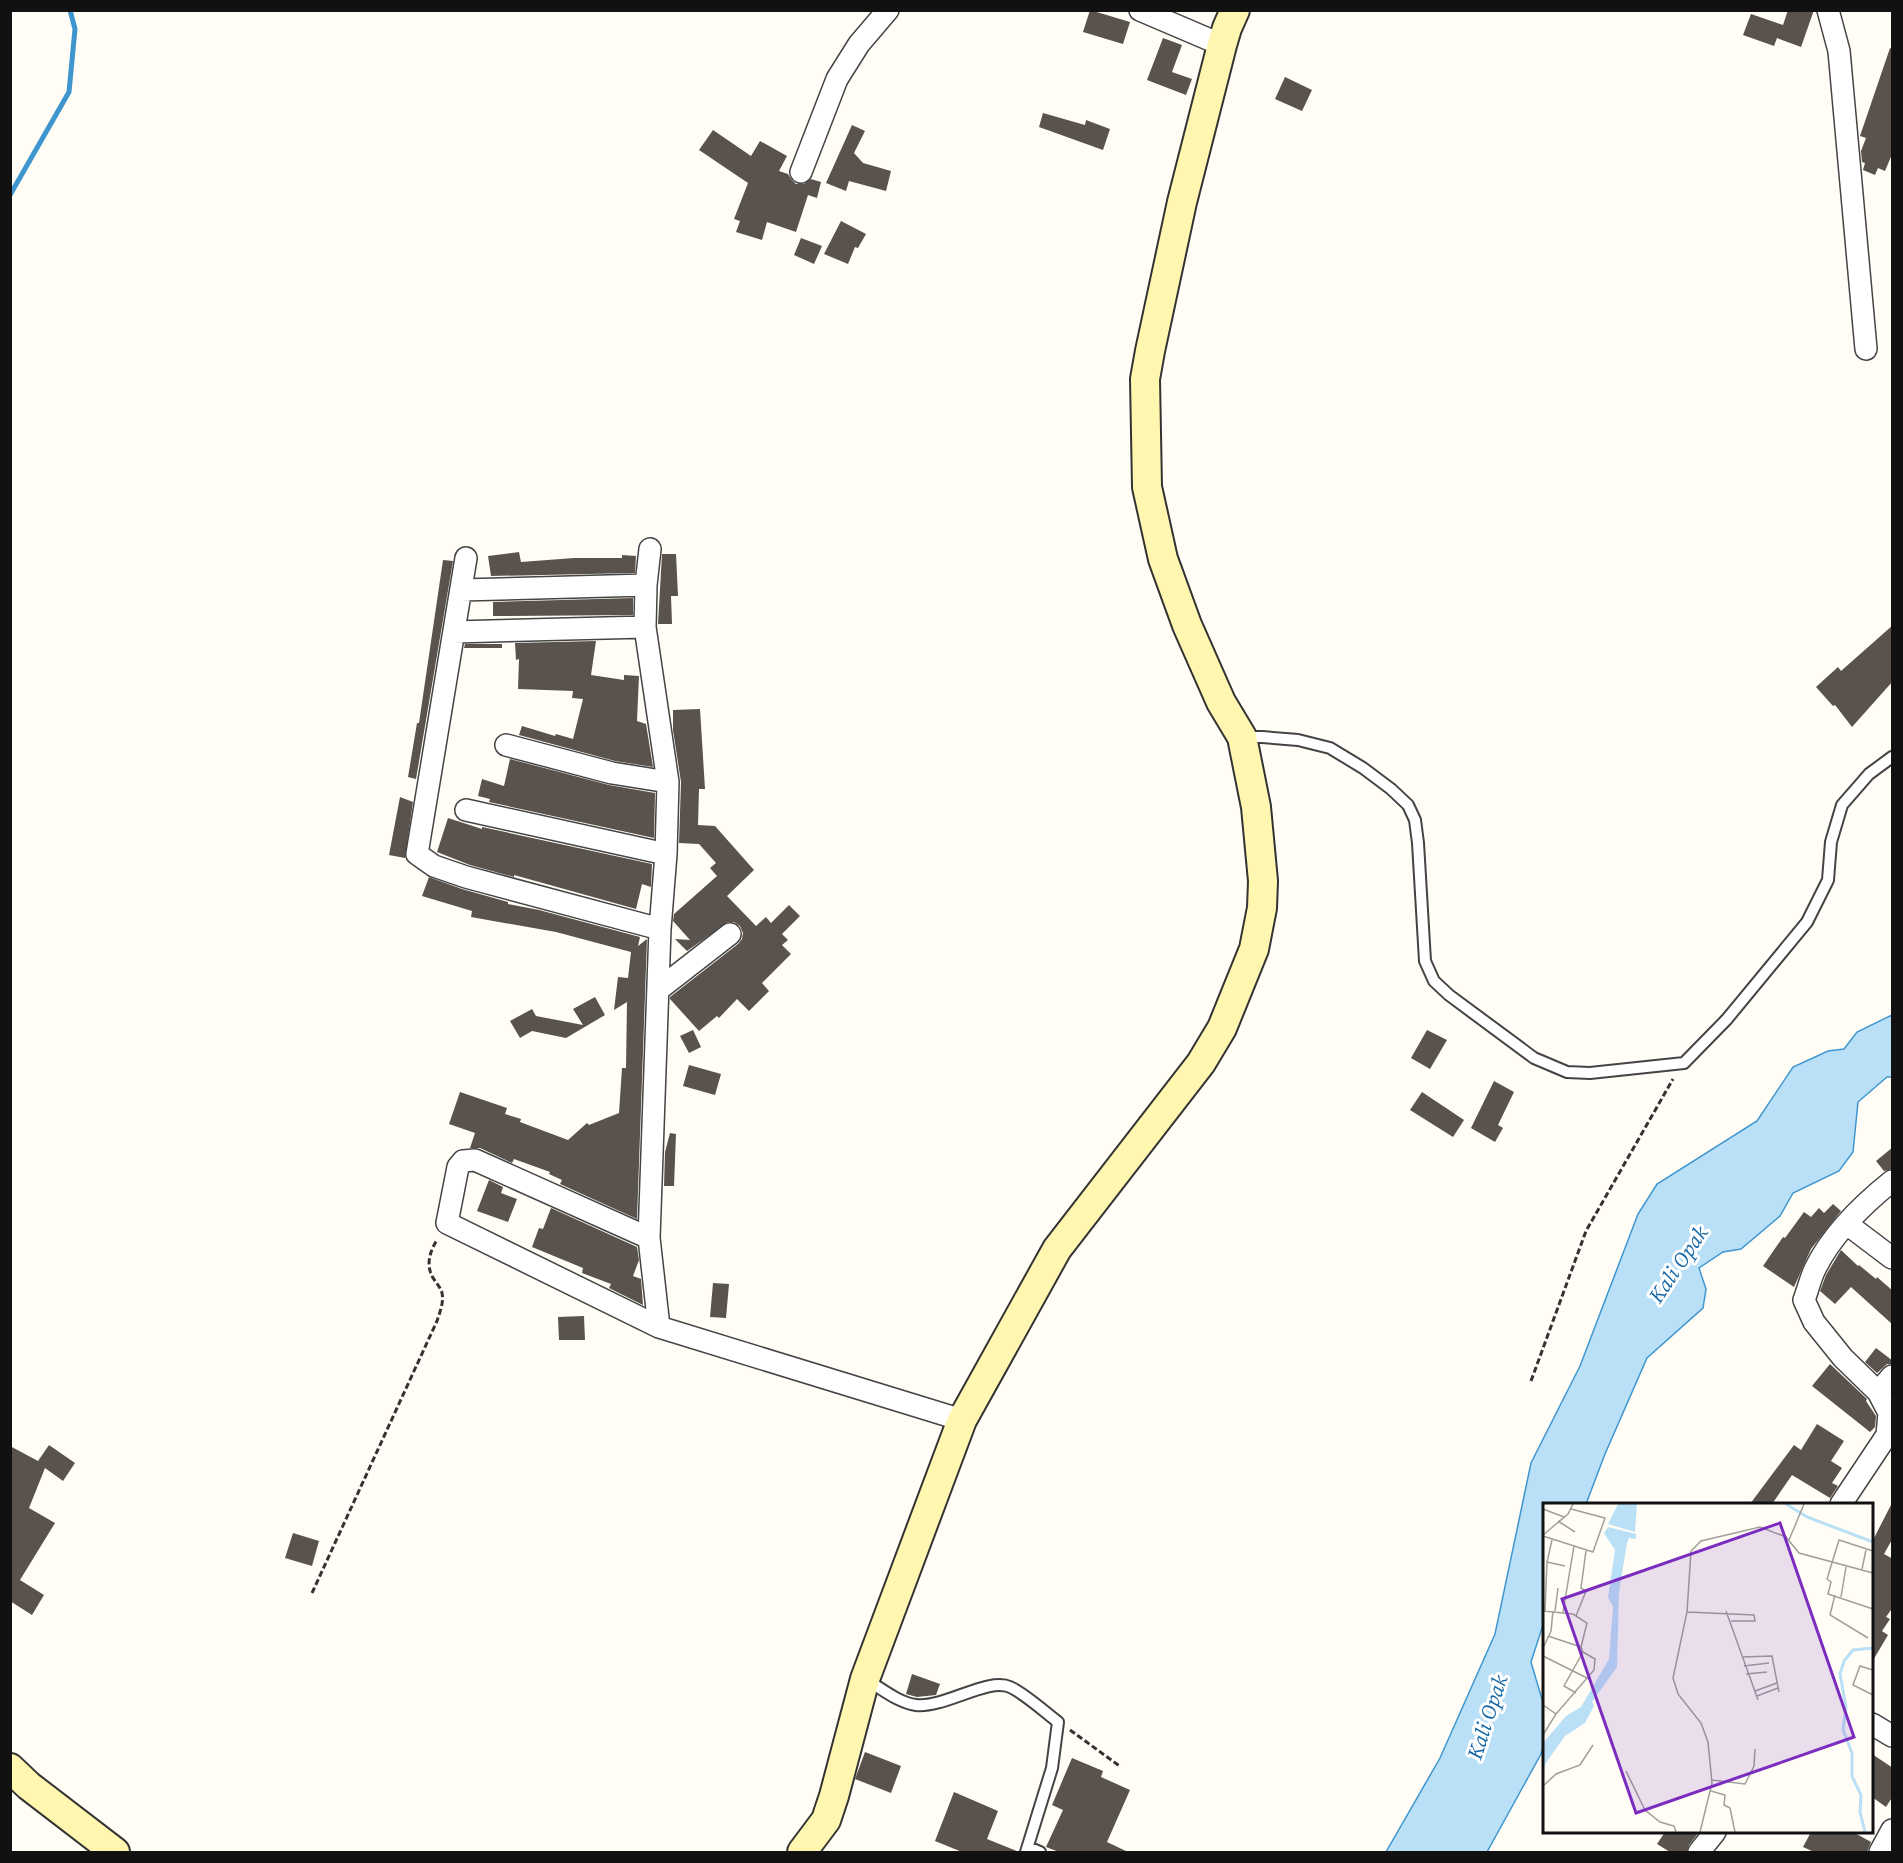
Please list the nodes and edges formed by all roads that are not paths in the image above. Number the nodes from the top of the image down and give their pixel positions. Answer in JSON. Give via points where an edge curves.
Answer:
{"nodes":[{"id":1,"x":888,"y":10,"type":"edge"},
{"id":2,"x":1140,"y":10,"type":"edge"},
{"id":3,"x":1235,"y":10,"type":"edge"},
{"id":4,"x":1828,"y":10,"type":"edge"},
{"id":5,"x":1222,"y":45,"type":"junction"},
{"id":6,"x":801,"y":172,"type":"dead end"},
{"id":7,"x":1866,"y":350,"type":"dead end"},
{"id":8,"x":650,"y":549,"type":"dead end"},
{"id":9,"x":466,"y":558,"type":"dead end"},
{"id":10,"x":646,"y":585,"type":"junction"},
{"id":11,"x":461,"y":590,"type":"junction"},
{"id":12,"x":645,"y":627,"type":"junction"},
{"id":13,"x":454,"y":632,"type":"junction"},
{"id":14,"x":1242,"y":737,"type":"junction"},
{"id":15,"x":506,"y":745,"type":"dead end"},
{"id":16,"x":1893,"y":757,"type":"edge"},
{"id":17,"x":668,"y":782,"type":"junction"},
{"id":18,"x":466,"y":810,"type":"dead end"},
{"id":19,"x":666,"y":854,"type":"junction"},
{"id":20,"x":660,"y":929,"type":"junction"},
{"id":21,"x":730,"y":934,"type":"dead end"},
{"id":22,"x":658,"y":990,"type":"junction"},
{"id":23,"x":1893,"y":1181,"type":"edge"},
{"id":24,"x":1847,"y":1224,"type":"junction"},
{"id":25,"x":650,"y":1238,"type":"junction"},
{"id":26,"x":1893,"y":1258,"type":"edge"},
{"id":27,"x":659,"y":1327,"type":"junction"},
{"id":28,"x":1893,"y":1376,"type":"edge"},
{"id":29,"x":1878,"y":1392,"type":"junction"},
{"id":30,"x":962,"y":1420,"type":"junction"},
{"id":31,"x":1890,"y":1437,"type":"edge"},
{"id":32,"x":1842,"y":1503,"type":"edge"},
{"id":33,"x":865,"y":1679,"type":"junction"},
{"id":34,"x":1873,"y":1725,"type":"edge"},
{"id":35,"x":1893,"y":1736,"type":"edge"},
{"id":36,"x":10,"y":1768,"type":"edge"},
{"id":37,"x":1893,"y":1830,"type":"edge"},
{"id":38,"x":1714,"y":1833,"type":"edge"},
{"id":39,"x":1027,"y":1850,"type":"edge"},
{"id":40,"x":116,"y":1852,"type":"edge"},
{"id":41,"x":802,"y":1852,"type":"edge"},
{"id":42,"x":1040,"y":1852,"type":"edge"},
{"id":43,"x":1699,"y":1852,"type":"edge"},
{"id":44,"x":1880,"y":1852,"type":"edge"}],
"edges":[{"from":1,"to":6,"type":"street","via":[[859,44],[837,79]]},
{"from":2,"to":5,"type":"street"},
{"from":3,"to":5,"type":"street"},
{"from":4,"to":7,"type":"street","via":[[1839,51]]},
{"from":5,"to":14,"type":"street","via":[[1151,341],[1145,379],[1147,487],[1163,559],[1187,625],[1221,702]]},
{"from":8,"to":10,"type":"street"},
{"from":9,"to":11,"type":"street"},
{"from":10,"to":11,"type":"street"},
{"from":10,"to":12,"type":"street"},
{"from":11,"to":13,"type":"street"},
{"from":12,"to":13,"type":"street"},
{"from":12,"to":17,"type":"street"},
{"from":13,"to":20,"type":"street","via":[[417,854],[434,866],[466,877]]},
{"from":14,"to":16,"type":"lane","via":[[1298,740],[1330,748],[1363,768],[1408,805],[1418,843],[1425,961],[1434,981],[1534,1058],[1567,1072],[1590,1073],[1684,1063],[1727,1019],[1807,922],[1828,880],[1831,842],[1842,805],[1869,774]]},
{"from":14,"to":30,"type":"street","via":[[1256,807],[1263,881],[1259,927],[1241,984],[1201,1063],[1057,1249]]},
{"from":15,"to":17,"type":"street","via":[[612,773]]},
{"from":17,"to":19,"type":"street"},
{"from":18,"to":19,"type":"street"},
{"from":19,"to":20,"type":"street"},
{"from":20,"to":22,"type":"street"},
{"from":21,"to":22,"type":"street"},
{"from":22,"to":25,"type":"street"},
{"from":23,"to":24,"type":"street"},
{"from":24,"to":26,"type":"street"},
{"from":24,"to":29,"type":"street","via":[[1827,1247],[1804,1300],[1814,1322]]},
{"from":25,"to":27,"type":"street"},
{"from":25,"to":27,"type":"street","via":[[469,1159],[458,1167],[447,1223]]},
{"from":27,"to":30,"type":"street"},
{"from":28,"to":29,"type":"street"},
{"from":29,"to":31,"type":"street","via":[[1889,1413]]},
{"from":30,"to":33,"type":"street"},
{"from":31,"to":32,"type":"street"},
{"from":33,"to":39,"type":"lane","via":[[914,1705],[938,1704],[993,1684],[1009,1686],[1058,1722],[1052,1768]]},
{"from":33,"to":41,"type":"street","via":[[826,1820]]},
{"from":34,"to":35,"type":"street"},
{"from":36,"to":40,"type":"street"},
{"from":37,"to":44,"type":"street"},
{"from":38,"to":43,"type":"street"},
{"from":39,"to":42,"type":"lane"}]}
